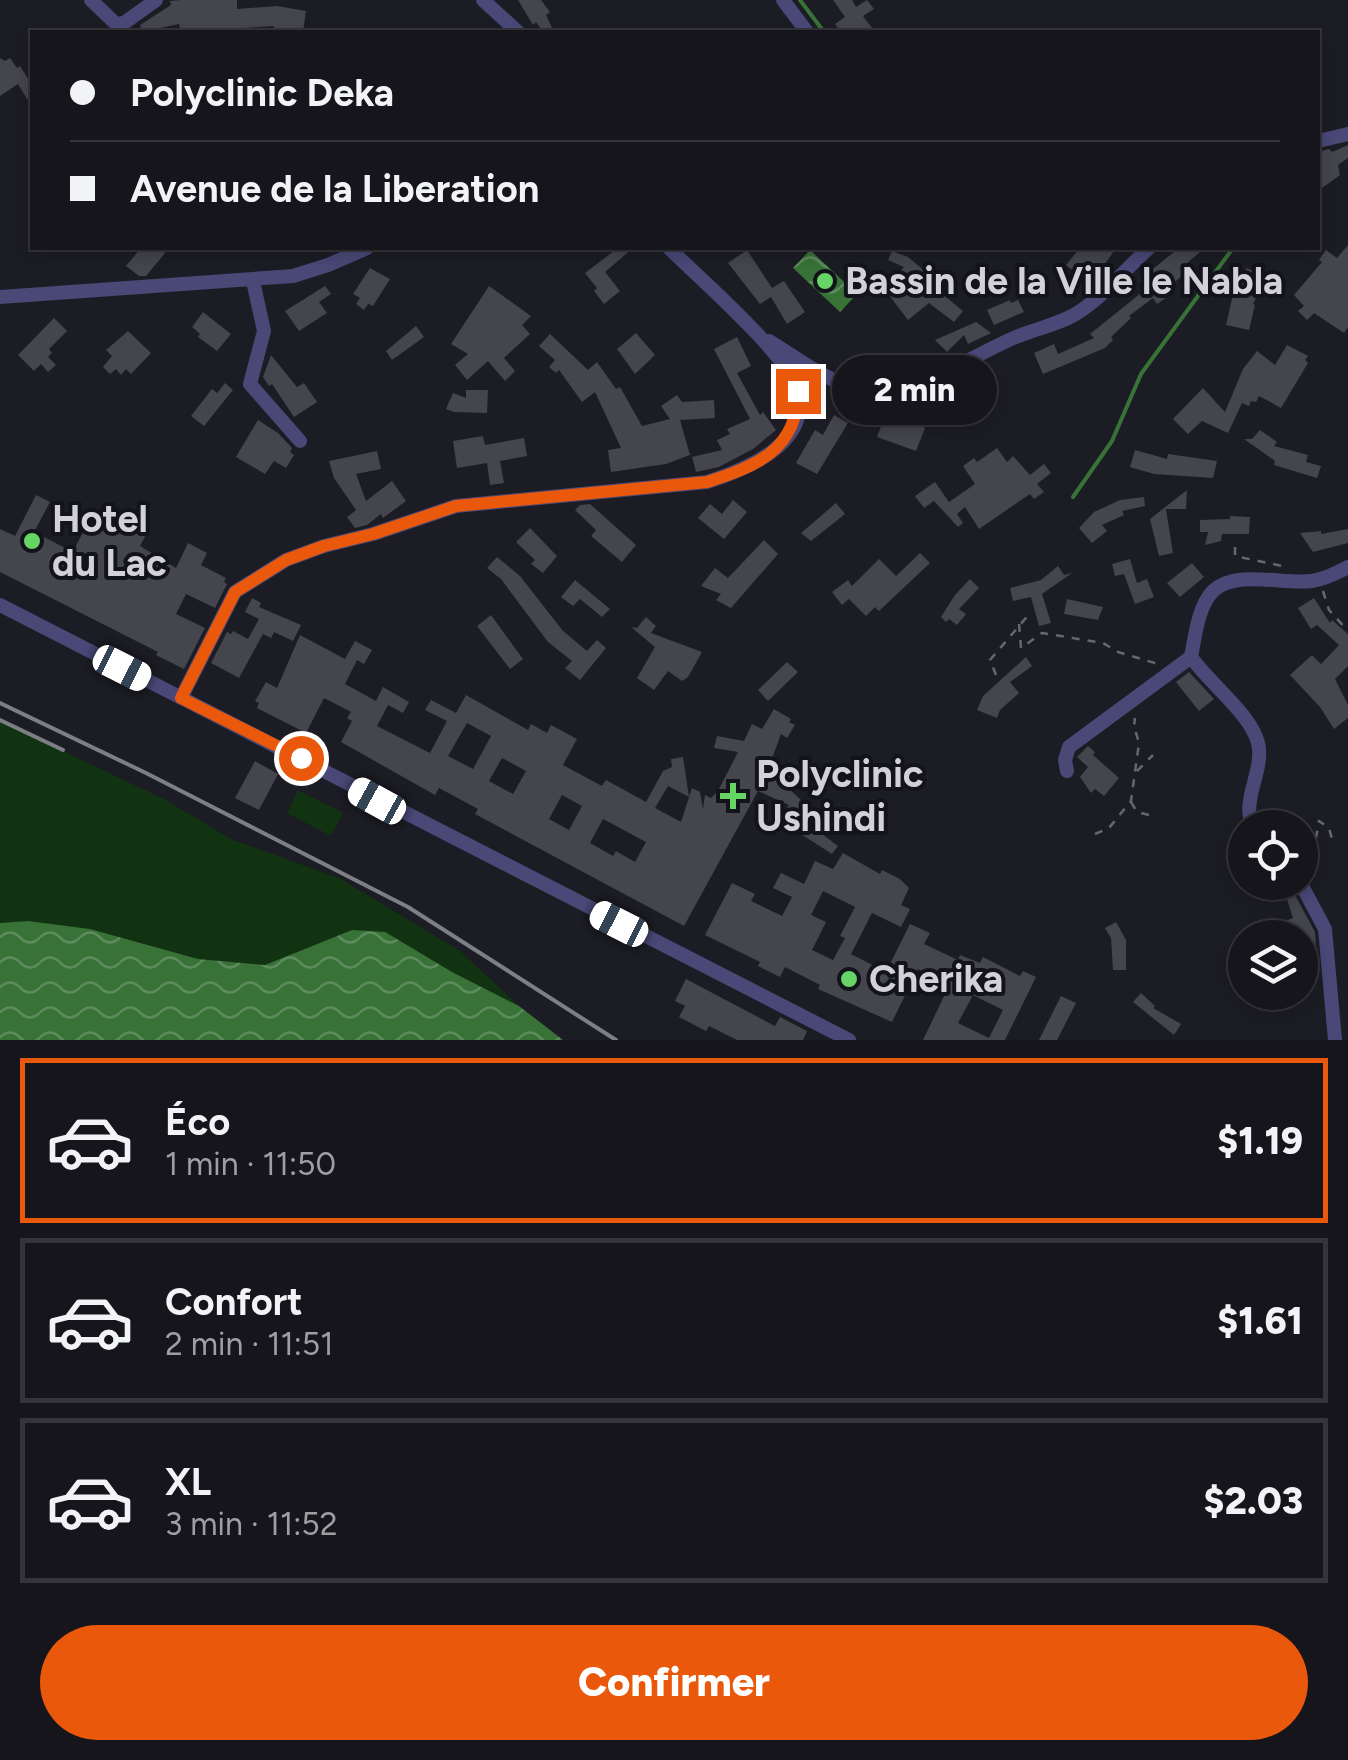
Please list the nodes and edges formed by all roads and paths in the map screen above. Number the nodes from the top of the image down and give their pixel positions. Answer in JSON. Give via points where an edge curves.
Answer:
{"nodes":[{"id":1,"x":91,"y":0,"type":"edge"},
{"id":2,"x":156,"y":0,"type":"edge"},
{"id":3,"x":483,"y":0,"type":"edge"},
{"id":4,"x":783,"y":0,"type":"edge"},
{"id":5,"x":516,"y":30,"type":"edge"},
{"id":6,"x":806,"y":30,"type":"edge"},
{"id":7,"x":1348,"y":134,"type":"edge"},
{"id":8,"x":1320,"y":141,"type":"edge"},
{"id":9,"x":363,"y":250,"type":"edge"},
{"id":10,"x":671,"y":250,"type":"edge"},
{"id":11,"x":1147,"y":250,"type":"edge"},
{"id":12,"x":253,"y":280,"type":"junction"},
{"id":13,"x":0,"y":296,"type":"edge"},
{"id":14,"x":759,"y":336,"type":"junction"},
{"id":15,"x":300,"y":441,"type":"dead end"},
{"id":16,"x":1235,"y":547,"type":"dead end"},
{"id":17,"x":1348,"y":567,"type":"edge"},
{"id":18,"x":1289,"y":568,"type":"dead end"},
{"id":19,"x":1321,"y":579,"type":"junction"},
{"id":20,"x":0,"y":605,"type":"edge"},
{"id":21,"x":1031,"y":612,"type":"dead end"},
{"id":22,"x":1019,"y":624,"type":"junction"},
{"id":23,"x":1348,"y":631,"type":"edge"},
{"id":24,"x":1191,"y":657,"type":"junction"},
{"id":25,"x":1172,"y":671,"type":"junction"},
{"id":26,"x":996,"y":675,"type":"dead end"},
{"id":27,"x":1136,"y":697,"type":"junction"},
{"id":28,"x":181,"y":698,"type":"junction"},
{"id":29,"x":1153,"y":755,"type":"dead end"},
{"id":30,"x":1066,"y":772,"type":"dead end"},
{"id":31,"x":1136,"y":772,"type":"junction"},
{"id":32,"x":1131,"y":800,"type":"junction"},
{"id":33,"x":1249,"y":810,"type":"edge"},
{"id":34,"x":1149,"y":815,"type":"dead end"},
{"id":35,"x":1318,"y":826,"type":"edge"},
{"id":36,"x":1095,"y":834,"type":"dead end"},
{"id":37,"x":1332,"y":839,"type":"dead end"},
{"id":38,"x":1310,"y":900,"type":"edge"},
{"id":39,"x":849,"y":1040,"type":"edge"},
{"id":40,"x":1334,"y":1040,"type":"edge"}],
"edges":[{"from":1,"to":2,"type":"street","via":[[116,24]]},
{"from":3,"to":5,"type":"street"},
{"from":4,"to":6,"type":"street"},
{"from":7,"to":8,"type":"street"},
{"from":9,"to":12,"type":"street","via":[[293,276]]},
{"from":10,"to":14,"type":"street"},
{"from":11,"to":14,"type":"street","via":[[1074,315],[898,386],[845,384]]},
{"from":12,"to":13,"type":"street"},
{"from":12,"to":15,"type":"street","via":[[264,330],[250,384]]},
{"from":14,"to":28,"type":"street","via":[[798,391],[789,434],[768,456],[707,482],[456,506],[324,546],[235,592]]},
{"from":16,"to":18,"type":"path","via":[[1235,556]]},
{"from":17,"to":19,"type":"street"},
{"from":19,"to":23,"type":"path","via":[[1328,610]]},
{"from":19,"to":24,"type":"street","via":[[1224,585],[1212,592]]},
{"from":20,"to":28,"type":"street"},
{"from":21,"to":22,"type":"path"},
{"from":22,"to":25,"type":"path","via":[[1020,648],[1036,635],[1052,634],[1103,643]]},
{"from":22,"to":26,"type":"path","via":[[990,660]]},
{"from":24,"to":25,"type":"street"},
{"from":24,"to":33,"type":"street","via":[[1256,736],[1260,757]]},
{"from":25,"to":27,"type":"street"},
{"from":27,"to":30,"type":"street","via":[[1069,747]]},
{"from":27,"to":31,"type":"path"},
{"from":28,"to":39,"type":"street"},
{"from":29,"to":31,"type":"path"},
{"from":31,"to":32,"type":"path"},
{"from":32,"to":34,"type":"path","via":[[1137,812]]},
{"from":32,"to":36,"type":"path","via":[[1118,820]]},
{"from":35,"to":37,"type":"path","via":[[1319,821],[1330,828]]},
{"from":38,"to":40,"type":"street","via":[[1325,930]]}]}
